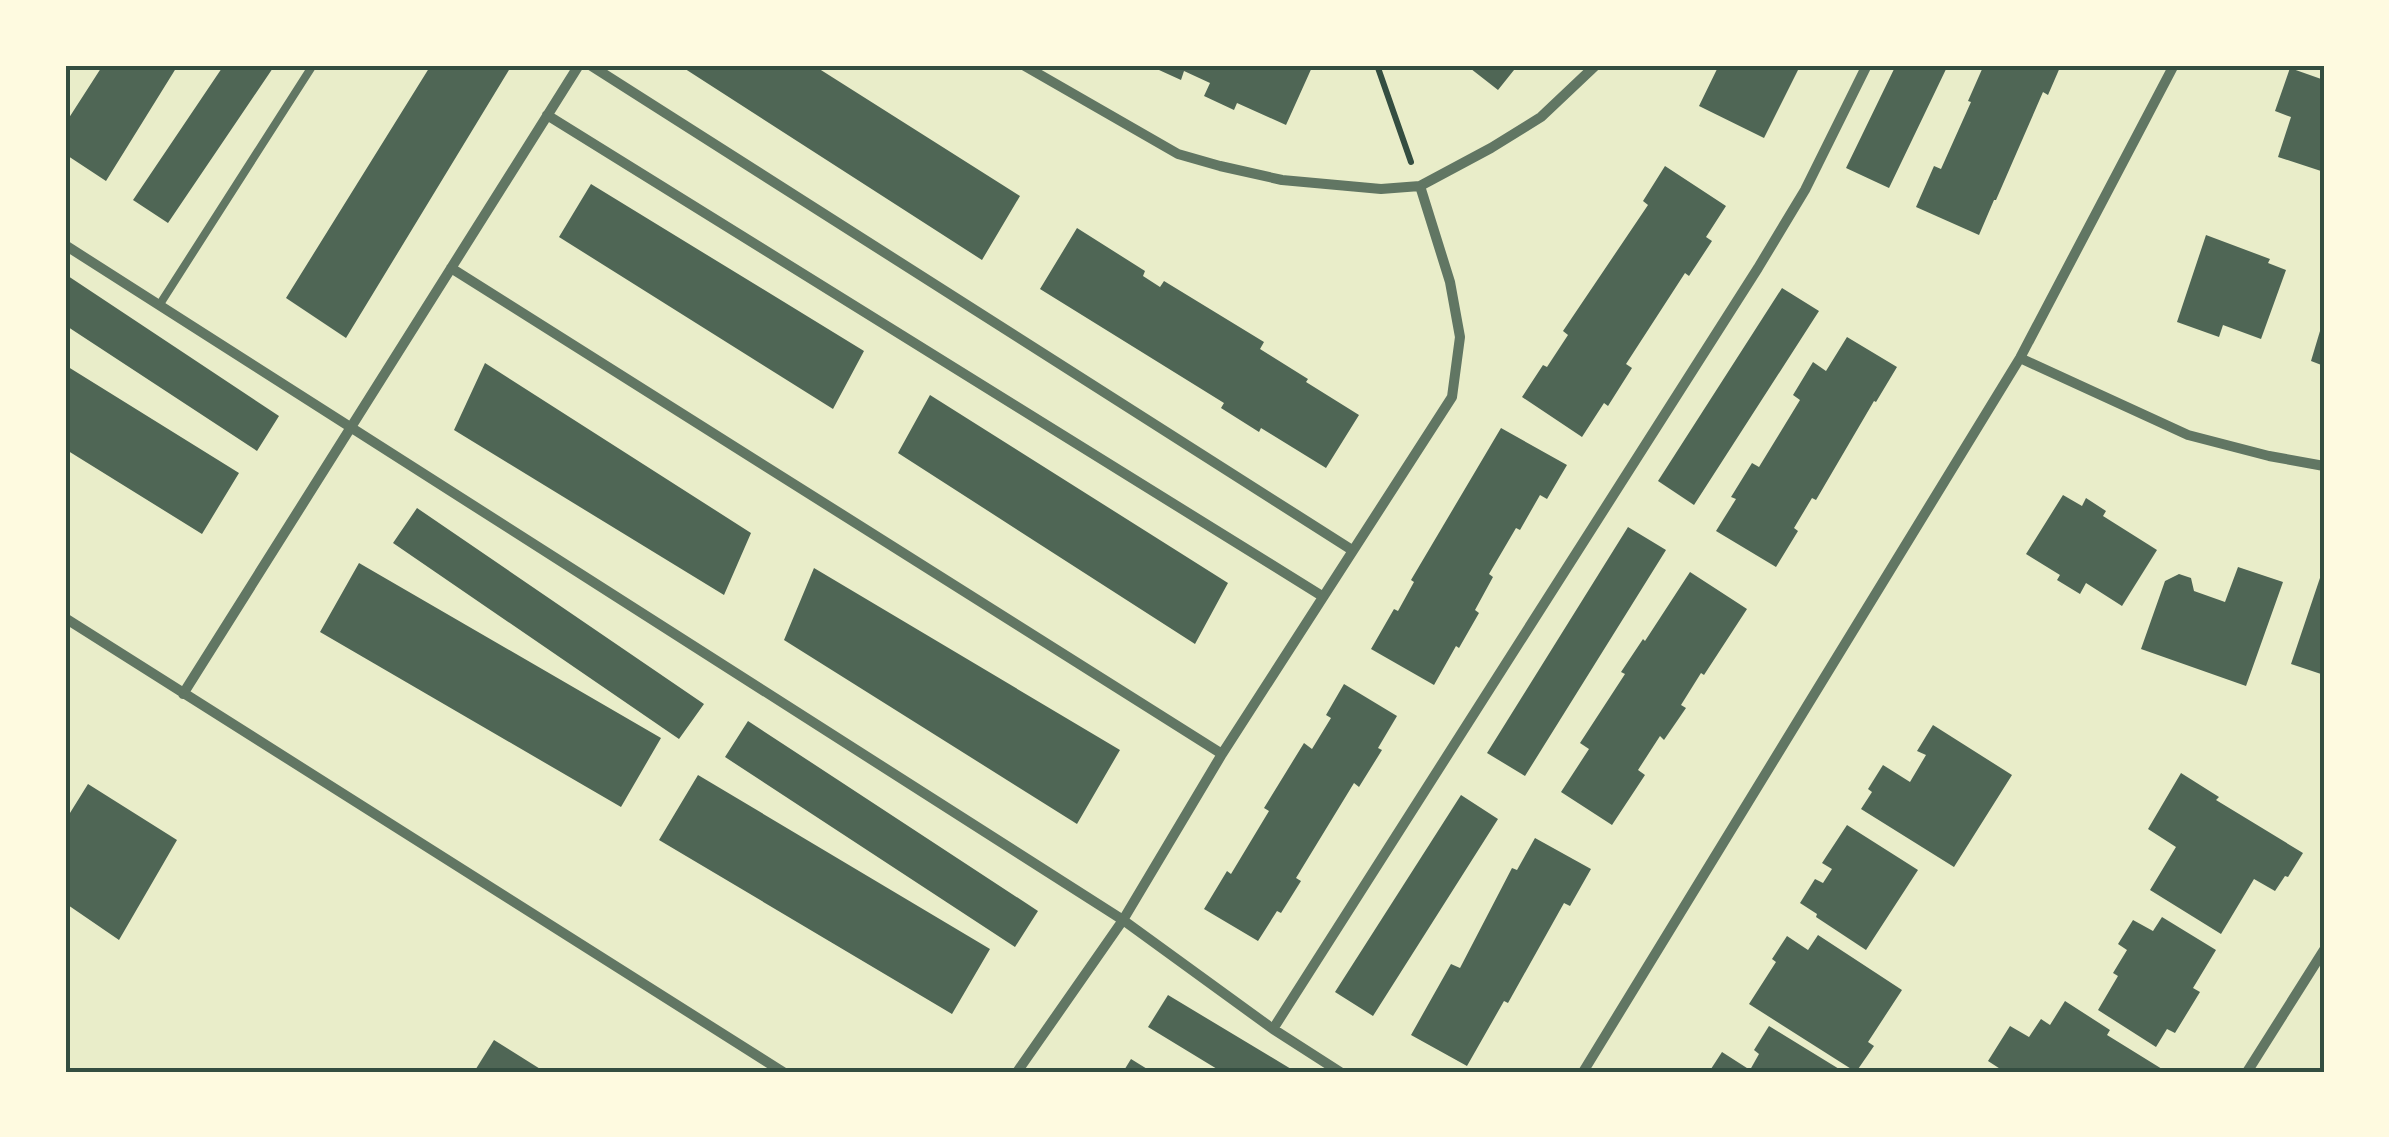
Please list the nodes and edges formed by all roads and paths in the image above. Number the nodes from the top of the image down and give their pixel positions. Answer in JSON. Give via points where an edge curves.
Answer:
{"nodes":[{"id":1,"x":313,"y":65,"type":"edge"},
{"id":2,"x":578,"y":65,"type":"edge"},
{"id":3,"x":590,"y":65,"type":"edge"},
{"id":4,"x":1023,"y":65,"type":"edge"},
{"id":5,"x":1377,"y":65,"type":"edge"},
{"id":6,"x":1596,"y":65,"type":"edge"},
{"id":7,"x":1867,"y":65,"type":"edge"},
{"id":8,"x":2174,"y":65,"type":"edge"},
{"id":9,"x":547,"y":115,"type":"junction"},
{"id":10,"x":1420,"y":186,"type":"junction"},
{"id":11,"x":65,"y":244,"type":"edge"},
{"id":12,"x":451,"y":268,"type":"junction"},
{"id":13,"x":160,"y":304,"type":"junction"},
{"id":14,"x":2020,"y":358,"type":"junction"},
{"id":15,"x":351,"y":427,"type":"junction"},
{"id":16,"x":2324,"y":466,"type":"edge"},
{"id":17,"x":1352,"y":550,"type":"junction"},
{"id":18,"x":1322,"y":596,"type":"junction"},
{"id":19,"x":65,"y":618,"type":"edge"},
{"id":20,"x":183,"y":694,"type":"junction"},
{"id":21,"x":1222,"y":754,"type":"junction"},
{"id":22,"x":1123,"y":920,"type":"junction"},
{"id":23,"x":2324,"y":950,"type":"edge"},
{"id":24,"x":1272,"y":1028,"type":"junction"},
{"id":25,"x":783,"y":1072,"type":"edge"},
{"id":26,"x":1017,"y":1072,"type":"edge"},
{"id":27,"x":1340,"y":1072,"type":"edge"},
{"id":28,"x":1583,"y":1072,"type":"edge"},
{"id":29,"x":2246,"y":1072,"type":"edge"}],
"edges":[{"from":1,"to":13,"type":"lane"},
{"from":2,"to":9,"type":"street"},
{"from":3,"to":17,"type":"street"},
{"from":4,"to":10,"type":"street","via":[[1178,154],[1282,180]]},
{"from":5,"to":10,"type":"path"},
{"from":6,"to":10,"type":"street","via":[[1540,117]]},
{"from":7,"to":24,"type":"street","via":[[1758,268]]},
{"from":8,"to":14,"type":"street"},
{"from":9,"to":12,"type":"street"},
{"from":9,"to":18,"type":"street"},
{"from":10,"to":17,"type":"street","via":[[1460,337],[1452,397]]},
{"from":11,"to":13,"type":"street"},
{"from":12,"to":15,"type":"street"},
{"from":12,"to":21,"type":"street"},
{"from":13,"to":15,"type":"street"},
{"from":14,"to":16,"type":"street","via":[[2188,435]]},
{"from":14,"to":28,"type":"street"},
{"from":15,"to":20,"type":"street"},
{"from":15,"to":22,"type":"street"},
{"from":17,"to":18,"type":"street"},
{"from":18,"to":21,"type":"street"},
{"from":19,"to":20,"type":"street"},
{"from":20,"to":25,"type":"street"},
{"from":21,"to":22,"type":"street"},
{"from":22,"to":24,"type":"street"},
{"from":22,"to":26,"type":"street"},
{"from":23,"to":29,"type":"street"},
{"from":24,"to":27,"type":"street"}]}
